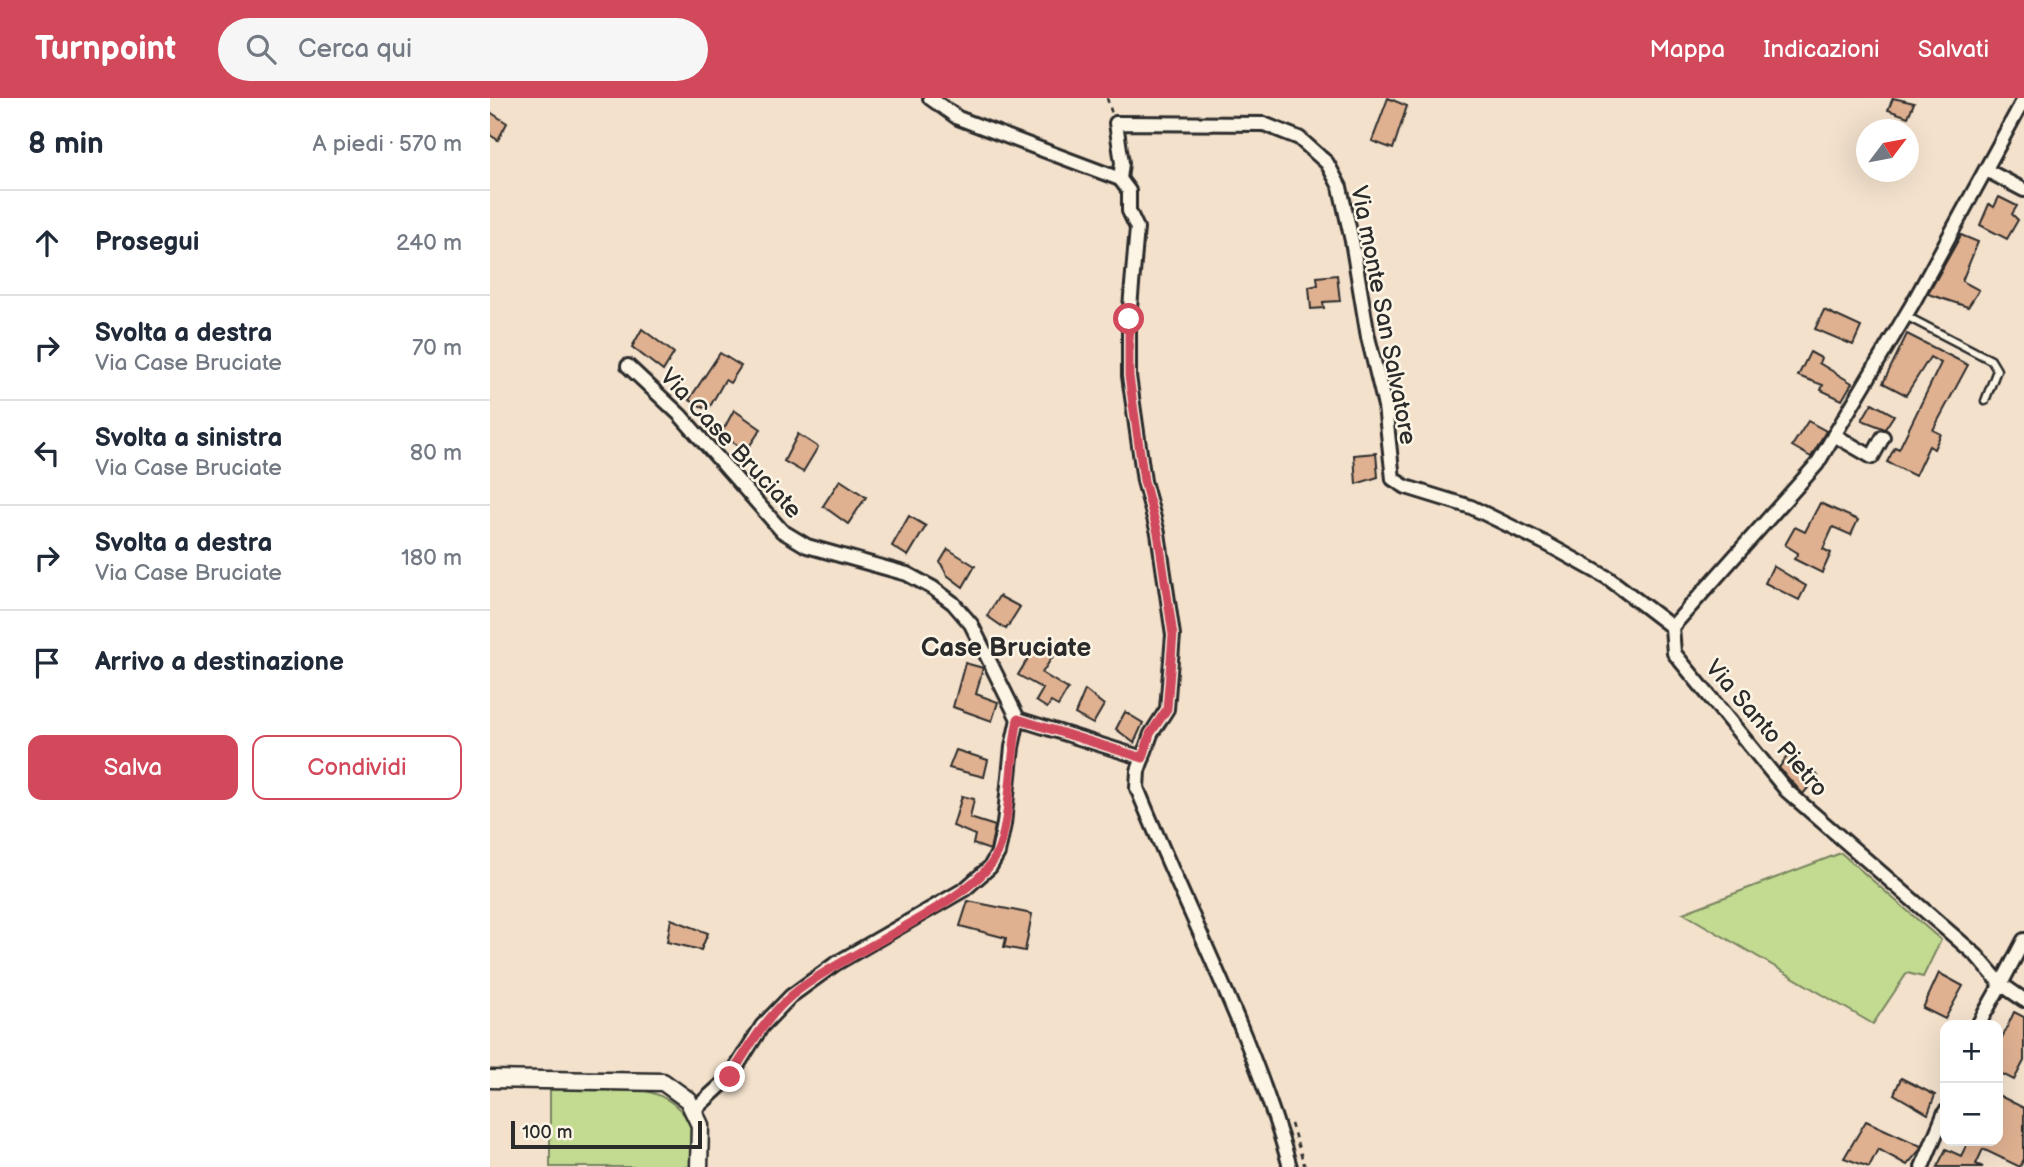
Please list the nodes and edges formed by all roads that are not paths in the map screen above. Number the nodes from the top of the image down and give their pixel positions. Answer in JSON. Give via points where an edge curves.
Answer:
{"nodes":[{"id":1,"x":930,"y":98,"type":"edge"},
{"id":2,"x":2024,"y":99,"type":"edge"},
{"id":3,"x":1986,"y":170,"type":"junction"},
{"id":4,"x":1120,"y":179,"type":"junction"},
{"id":5,"x":2024,"y":190,"type":"edge"},
{"id":6,"x":1906,"y":316,"type":"junction"},
{"id":7,"x":628,"y":366,"type":"dead end"},
{"id":8,"x":1985,"y":401,"type":"dead end"},
{"id":9,"x":1834,"y":435,"type":"junction"},
{"id":10,"x":1883,"y":437,"type":"dead end"},
{"id":11,"x":1672,"y":627,"type":"junction"},
{"id":12,"x":1018,"y":719,"type":"junction"},
{"id":13,"x":1143,"y":758,"type":"junction"},
{"id":14,"x":2024,"y":940,"type":"edge"},
{"id":15,"x":2001,"y":984,"type":"junction"},
{"id":16,"x":2024,"y":1000,"type":"edge"},
{"id":17,"x":1982,"y":1020,"type":"edge"},
{"id":18,"x":490,"y":1079,"type":"edge"},
{"id":19,"x":693,"y":1111,"type":"junction"},
{"id":20,"x":1940,"y":1124,"type":"edge"},
{"id":21,"x":699,"y":1167,"type":"edge"},
{"id":22,"x":1290,"y":1167,"type":"edge"},
{"id":23,"x":1922,"y":1167,"type":"edge"}],
"edges":[{"from":1,"to":4,"type":"street","via":[[958,118]]},
{"from":2,"to":3,"type":"street"},
{"from":3,"to":5,"type":"street"},
{"from":3,"to":6,"type":"street"},
{"from":4,"to":11,"type":"street","name":"Via monte San Salvatore","via":[[1116,123],[1264,124],[1299,138],[1327,163],[1340,187],[1385,406],[1393,479],[1471,507],[1547,544],[1608,578]]},
{"from":4,"to":13,"type":"street","via":[[1129,191],[1129,211],[1138,228],[1129,376],[1173,635],[1167,709],[1150,734]]},
{"from":6,"to":8,"type":"lane","via":[[1991,360],[1997,370]]},
{"from":6,"to":9,"type":"street"},
{"from":7,"to":12,"type":"street","name":"Via Case Bruciate","via":[[680,415],[782,531],[807,546],[906,574],[953,603],[971,624]]},
{"from":9,"to":10,"type":"street","via":[[1872,457]]},
{"from":9,"to":11,"type":"street","via":[[1817,464]]},
{"from":11,"to":15,"type":"street","name":"Via Santo Pietro","via":[[1674,653],[1787,791],[1977,956]]},
{"from":12,"to":13,"type":"street"},
{"from":12,"to":19,"type":"street","via":[[1004,824],[990,867],[965,890],[835,964],[791,996],[762,1026],[730,1077]]},
{"from":13,"to":22,"type":"street","via":[[1138,788],[1241,1031]]},
{"from":14,"to":15,"type":"street"},
{"from":15,"to":16,"type":"street","name":"Via Santo Pietro"},
{"from":15,"to":17,"type":"street"},
{"from":18,"to":19,"type":"street","via":[[663,1082],[688,1100]]},
{"from":19,"to":21,"type":"street","via":[[700,1125]]},
{"from":20,"to":23,"type":"street"}]}
